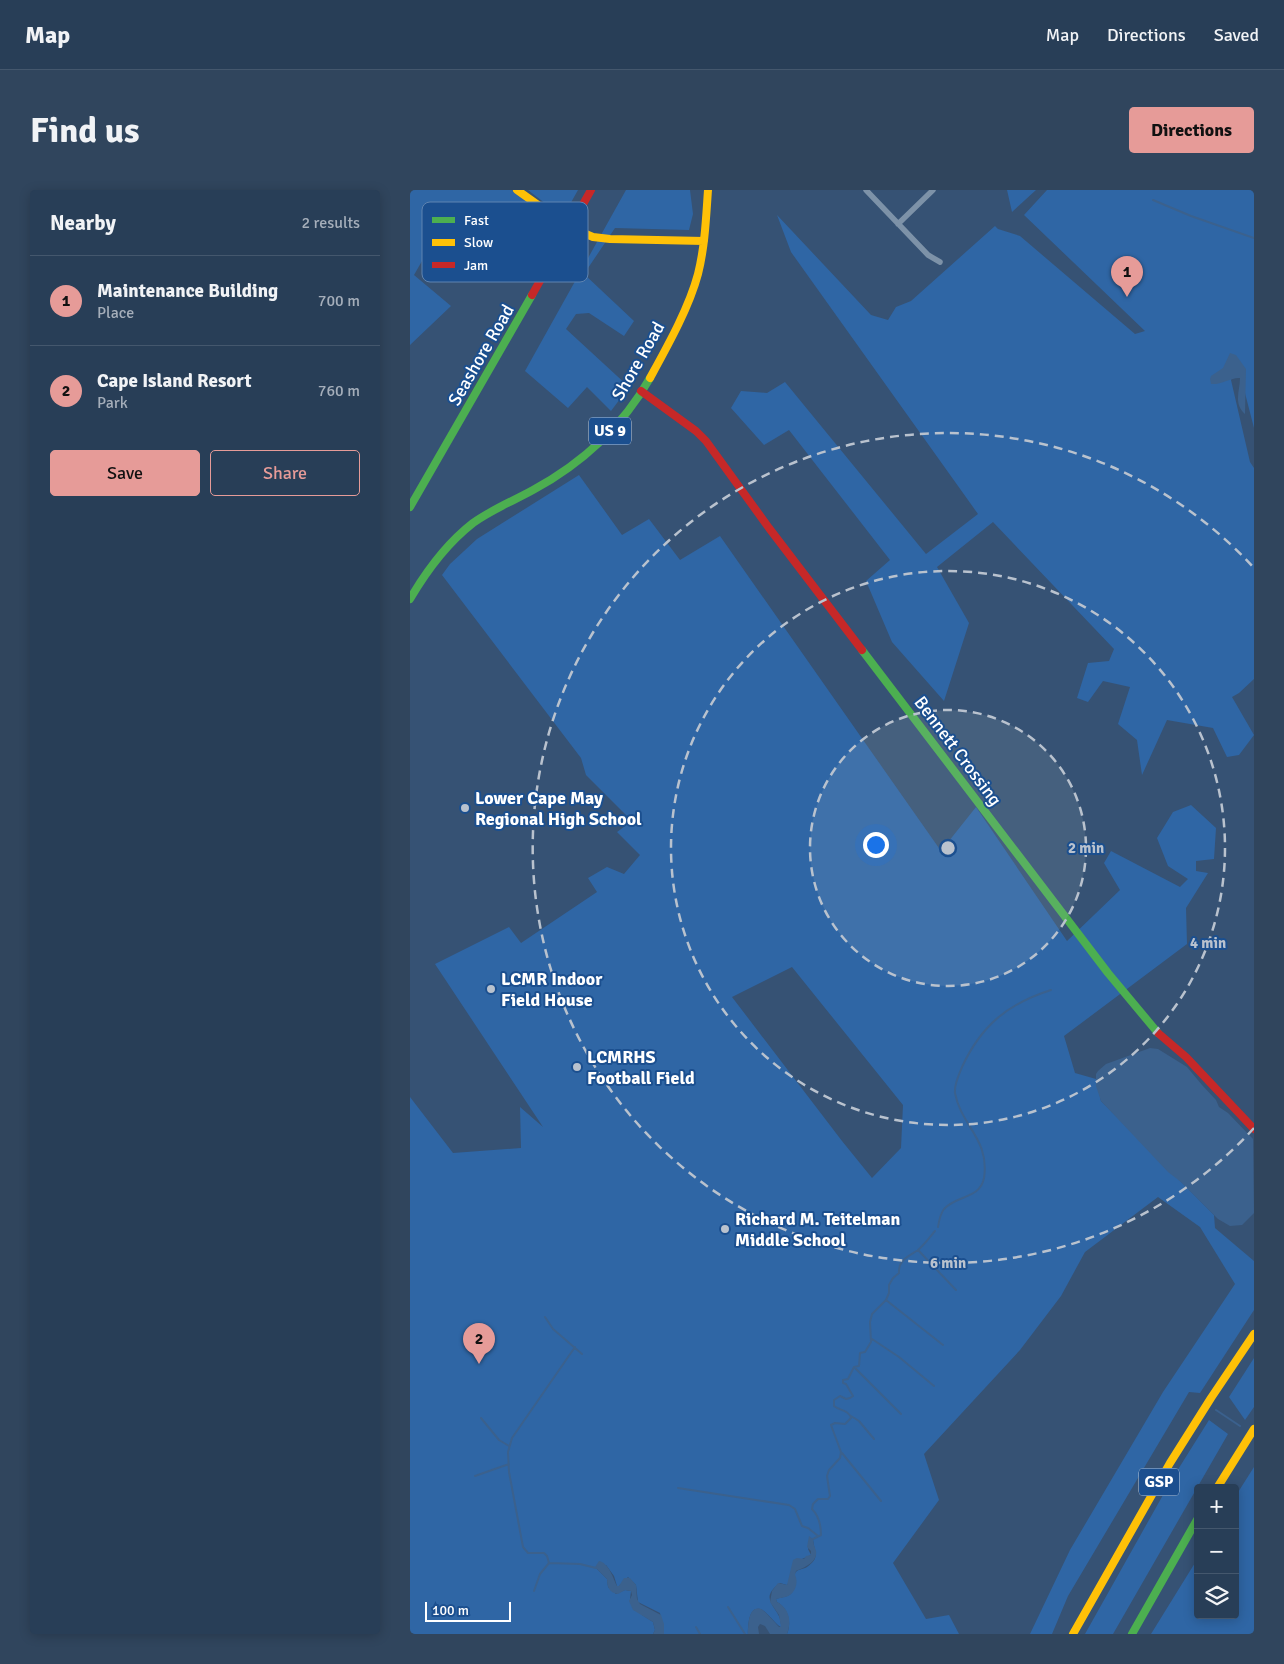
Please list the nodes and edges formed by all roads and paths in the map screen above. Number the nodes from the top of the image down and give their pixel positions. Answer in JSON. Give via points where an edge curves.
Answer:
{"nodes":[{"id":1,"x":517,"y":190,"type":"edge"},
{"id":2,"x":590,"y":190,"type":"edge"},
{"id":3,"x":708,"y":190,"type":"edge"},
{"id":4,"x":866,"y":190,"type":"edge"},
{"id":5,"x":933,"y":190,"type":"edge"},
{"id":6,"x":533,"y":202,"type":"edge"},
{"id":7,"x":583,"y":202,"type":"edge"},
{"id":8,"x":898,"y":224,"type":"junction"},
{"id":9,"x":588,"y":235,"type":"edge"},
{"id":10,"x":704,"y":241,"type":"junction"},
{"id":11,"x":940,"y":262,"type":"dead end"},
{"id":12,"x":539,"y":282,"type":"edge"},
{"id":13,"x":642,"y":391,"type":"junction"},
{"id":14,"x":410,"y":507,"type":"edge"},
{"id":15,"x":410,"y":599,"type":"edge"},
{"id":16,"x":1254,"y":1129,"type":"edge"},
{"id":17,"x":1254,"y":1334,"type":"edge"},
{"id":18,"x":1254,"y":1429,"type":"edge"},
{"id":19,"x":1220,"y":1484,"type":"edge"},
{"id":20,"x":1194,"y":1525,"type":"edge"},
{"id":21,"x":1073,"y":1634,"type":"edge"},
{"id":22,"x":1132,"y":1634,"type":"edge"}],
"edges":[{"from":1,"to":6,"type":"main road"},
{"from":2,"to":7,"type":"main road","name":"Seashore Road"},
{"from":3,"to":10,"type":"main road","name":"Shore Road","number":"US 9"},
{"from":4,"to":8,"type":"street"},
{"from":5,"to":8,"type":"street"},
{"from":8,"to":11,"type":"street","via":[[928,255]]},
{"from":9,"to":10,"type":"main road","via":[[610,239]]},
{"from":10,"to":13,"type":"main road","name":"Shore Road","number":"US 9","via":[[691,296]]},
{"from":12,"to":14,"type":"main road","name":"Seashore Road"},
{"from":13,"to":15,"type":"main road","name":"Shore Road","number":"US 9","via":[[614,427],[585,454],[455,538],[439,554]]},
{"from":13,"to":16,"type":"main road","name":"Bennett Crossing","via":[[704,438],[1108,973],[1157,1034],[1186,1057]]},
{"from":17,"to":21,"type":"main road","number":"GSP","via":[[1173,1459]]},
{"from":18,"to":19,"type":"main road"},
{"from":20,"to":22,"type":"main road"}]}
